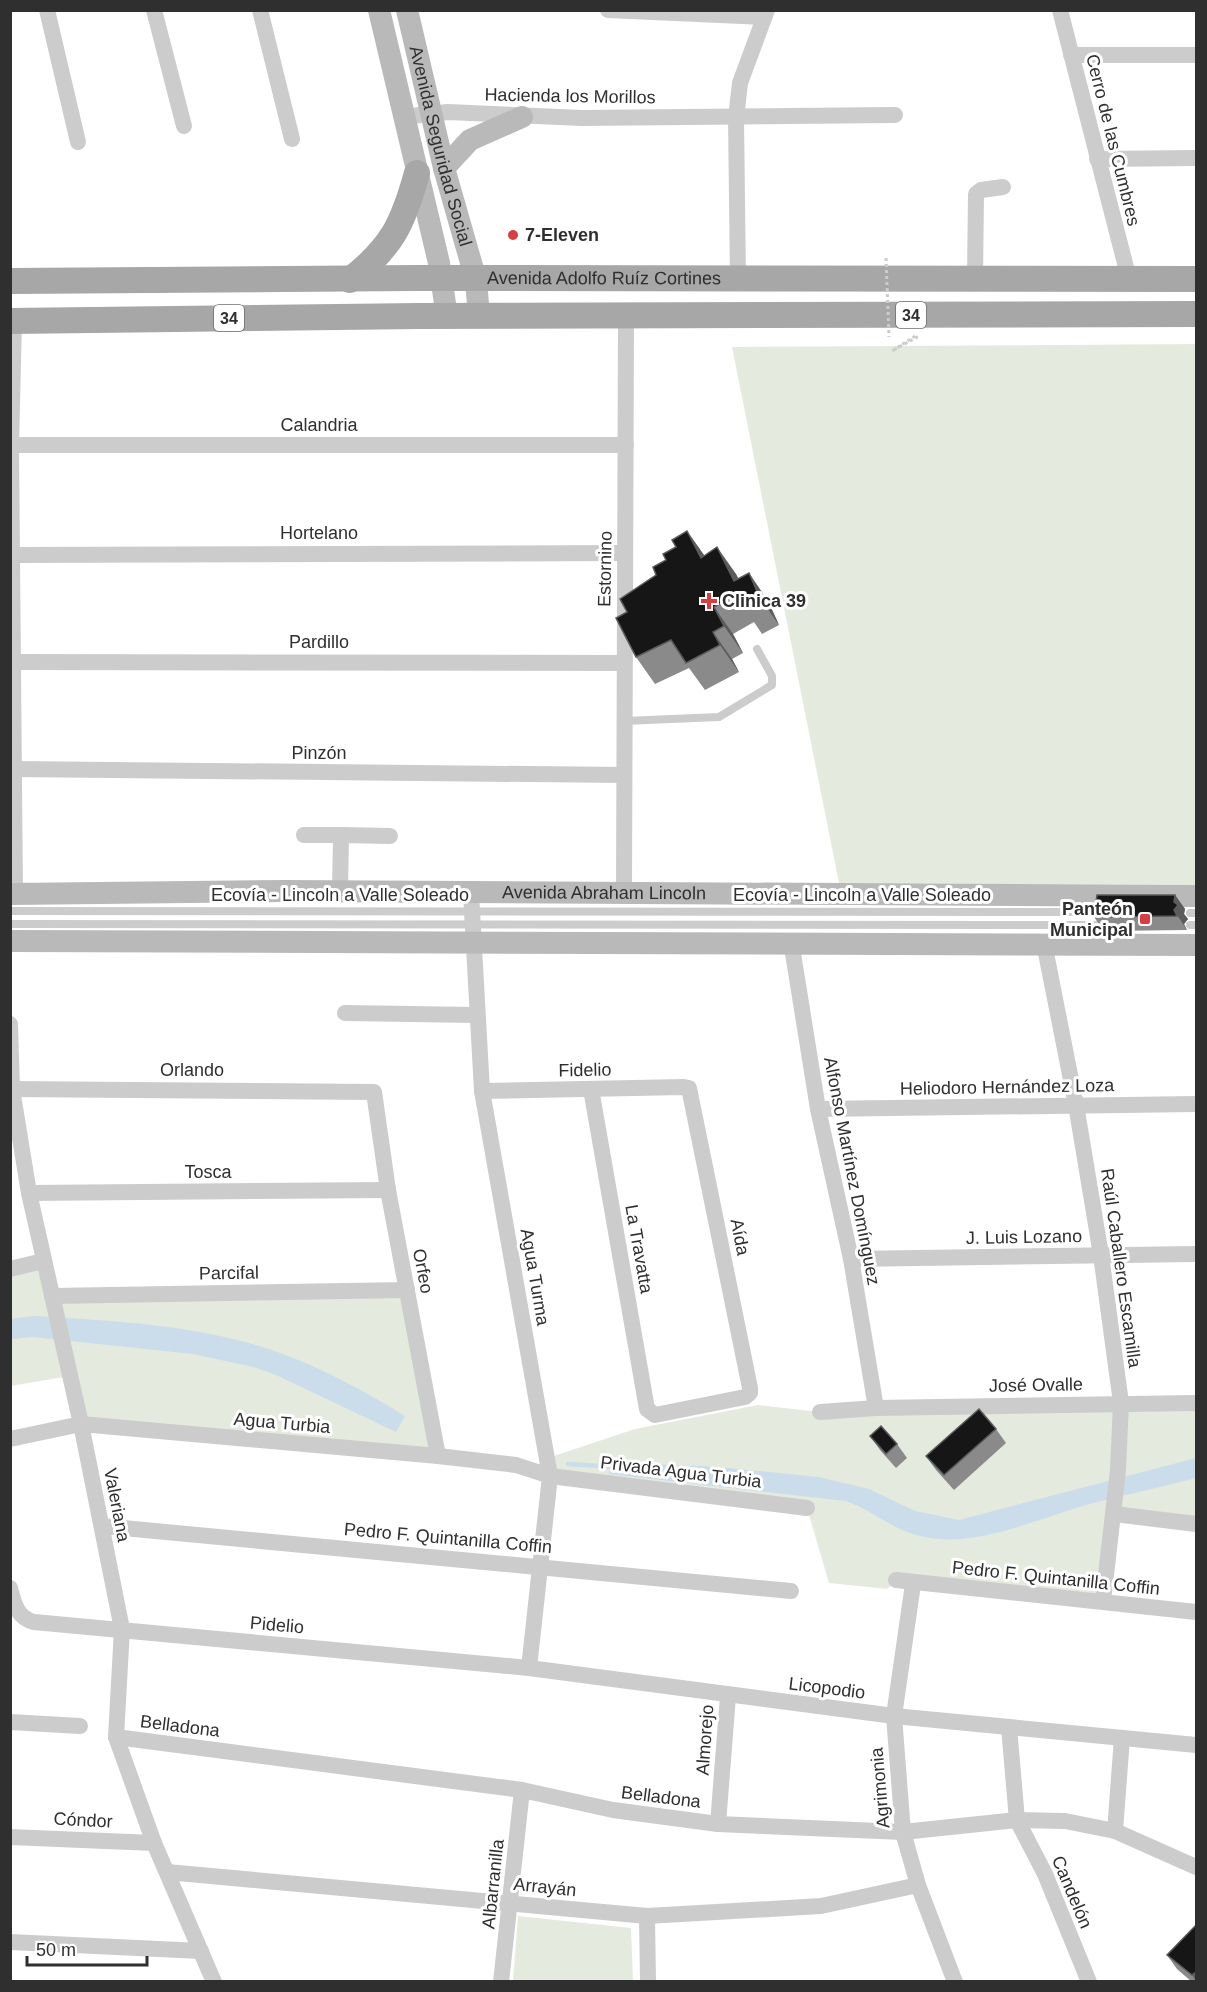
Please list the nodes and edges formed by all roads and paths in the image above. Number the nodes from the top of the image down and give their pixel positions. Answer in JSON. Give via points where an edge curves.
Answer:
{"nodes":[{"id":1,"x":47,"y":10,"type":"edge"},
{"id":2,"x":154,"y":10,"type":"edge"},
{"id":3,"x":260,"y":10,"type":"edge"},
{"id":4,"x":379,"y":10,"type":"edge"},
{"id":5,"x":407,"y":10,"type":"edge"},
{"id":6,"x":608,"y":10,"type":"edge"},
{"id":7,"x":1060,"y":10,"type":"edge"},
{"id":8,"x":766,"y":14,"type":"edge"},
{"id":9,"x":1071,"y":55,"type":"junction"},
{"id":10,"x":1197,"y":55,"type":"edge"},
{"id":11,"x":430,"y":114,"type":"junction"},
{"id":12,"x":895,"y":116,"type":"dead end"},
{"id":13,"x":402,"y":117,"type":"junction"},
{"id":14,"x":522,"y":117,"type":"junction"},
{"id":15,"x":736,"y":118,"type":"junction"},
{"id":16,"x":184,"y":126,"type":"dead end"},
{"id":17,"x":292,"y":140,"type":"dead end"},
{"id":18,"x":78,"y":142,"type":"dead end"},
{"id":19,"x":1197,"y":158,"type":"edge"},
{"id":20,"x":1097,"y":159,"type":"junction"},
{"id":21,"x":444,"y":168,"type":"junction"},
{"id":22,"x":417,"y":173,"type":"junction"},
{"id":23,"x":1003,"y":187,"type":"dead end"},
{"id":24,"x":886,"y":258,"type":"dead end"},
{"id":25,"x":442,"y":278,"type":"junction"},
{"id":26,"x":975,"y":278,"type":"junction"},
{"id":27,"x":1129,"y":279,"type":"junction"},
{"id":28,"x":1197,"y":279,"type":"edge"},
{"id":29,"x":350,"y":280,"type":"junction"},
{"id":30,"x":476,"y":280,"type":"junction"},
{"id":31,"x":738,"y":280,"type":"junction"},
{"id":32,"x":10,"y":281,"type":"edge"},
{"id":33,"x":1197,"y":314,"type":"edge"},
{"id":34,"x":479,"y":316,"type":"junction"},
{"id":35,"x":626,"y":316,"type":"junction"},
{"id":36,"x":447,"y":317,"type":"junction"},
{"id":37,"x":12,"y":321,"type":"edge"},
{"id":38,"x":889,"y":337,"type":"dead end"},
{"id":39,"x":11,"y":445,"type":"edge"},
{"id":40,"x":626,"y":446,"type":"junction"},
{"id":41,"x":625,"y":553,"type":"junction"},
{"id":42,"x":13,"y":555,"type":"junction"},
{"id":43,"x":757,"y":649,"type":"dead end"},
{"id":44,"x":14,"y":662,"type":"junction"},
{"id":45,"x":624,"y":663,"type":"junction"},
{"id":46,"x":624,"y":721,"type":"junction"},
{"id":47,"x":15,"y":769,"type":"junction"},
{"id":48,"x":622,"y":775,"type":"junction"},
{"id":49,"x":304,"y":835,"type":"dead end"},
{"id":50,"x":341,"y":835,"type":"junction"},
{"id":51,"x":390,"y":836,"type":"dead end"},
{"id":52,"x":340,"y":892,"type":"junction"},
{"id":53,"x":624,"y":894,"type":"junction"},
{"id":54,"x":12,"y":899,"type":"edge"},
{"id":55,"x":1194,"y":907,"type":"edge"},
{"id":56,"x":1101,"y":912,"type":"edge"},
{"id":57,"x":472,"y":918,"type":"junction"},
{"id":58,"x":10,"y":924,"type":"edge"},
{"id":59,"x":1101,"y":925,"type":"edge"},
{"id":60,"x":1194,"y":932,"type":"edge"},
{"id":61,"x":10,"y":941,"type":"edge"},
{"id":62,"x":790,"y":941,"type":"junction"},
{"id":63,"x":1044,"y":943,"type":"junction"},
{"id":64,"x":345,"y":1013,"type":"dead end"},
{"id":65,"x":477,"y":1015,"type":"junction"},
{"id":66,"x":10,"y":1024,"type":"edge"},
{"id":67,"x":689,"y":1088,"type":"joint"},
{"id":68,"x":11,"y":1089,"type":"edge"},
{"id":69,"x":591,"y":1089,"type":"junction"},
{"id":70,"x":482,"y":1091,"type":"junction"},
{"id":71,"x":374,"y":1092,"type":"joint"},
{"id":72,"x":1197,"y":1104,"type":"edge"},
{"id":73,"x":1076,"y":1105,"type":"junction"},
{"id":74,"x":818,"y":1109,"type":"junction"},
{"id":75,"x":388,"y":1190,"type":"junction"},
{"id":76,"x":29,"y":1193,"type":"junction"},
{"id":77,"x":1197,"y":1254,"type":"edge"},
{"id":78,"x":1101,"y":1255,"type":"junction"},
{"id":79,"x":851,"y":1259,"type":"junction"},
{"id":80,"x":43,"y":1261,"type":"junction"},
{"id":81,"x":10,"y":1269,"type":"edge"},
{"id":82,"x":407,"y":1290,"type":"junction"},
{"id":83,"x":52,"y":1296,"type":"junction"},
{"id":84,"x":1197,"y":1402,"type":"edge"},
{"id":85,"x":1121,"y":1404,"type":"junction"},
{"id":86,"x":876,"y":1408,"type":"junction"},
{"id":87,"x":820,"y":1412,"type":"dead end"},
{"id":88,"x":652,"y":1414,"type":"joint"},
{"id":89,"x":81,"y":1424,"type":"junction"},
{"id":90,"x":10,"y":1439,"type":"edge"},
{"id":91,"x":438,"y":1456,"type":"junction"},
{"id":92,"x":550,"y":1476,"type":"junction"},
{"id":93,"x":807,"y":1508,"type":"dead end"},
{"id":94,"x":1115,"y":1508,"type":"junction"},
{"id":95,"x":1197,"y":1524,"type":"edge"},
{"id":96,"x":102,"y":1526,"type":"junction"},
{"id":97,"x":539,"y":1566,"type":"junction"},
{"id":98,"x":904,"y":1582,"type":"joint"},
{"id":99,"x":10,"y":1588,"type":"edge"},
{"id":100,"x":791,"y":1591,"type":"dead end"},
{"id":101,"x":1103,"y":1601,"type":"junction"},
{"id":102,"x":1197,"y":1612,"type":"edge"},
{"id":103,"x":122,"y":1629,"type":"junction"},
{"id":104,"x":529,"y":1668,"type":"junction"},
{"id":105,"x":728,"y":1696,"type":"junction"},
{"id":106,"x":894,"y":1716,"type":"junction"},
{"id":107,"x":10,"y":1722,"type":"edge"},
{"id":108,"x":80,"y":1726,"type":"dead end"},
{"id":109,"x":1009,"y":1727,"type":"junction"},
{"id":110,"x":116,"y":1737,"type":"junction"},
{"id":111,"x":1122,"y":1738,"type":"junction"},
{"id":112,"x":1197,"y":1745,"type":"edge"},
{"id":113,"x":522,"y":1790,"type":"junction"},
{"id":114,"x":1017,"y":1820,"type":"junction"},
{"id":115,"x":718,"y":1824,"type":"junction"},
{"id":116,"x":1115,"y":1831,"type":"junction"},
{"id":117,"x":903,"y":1832,"type":"junction"},
{"id":118,"x":10,"y":1837,"type":"edge"},
{"id":119,"x":154,"y":1843,"type":"junction"},
{"id":120,"x":1197,"y":1867,"type":"edge"},
{"id":121,"x":167,"y":1872,"type":"junction"},
{"id":122,"x":918,"y":1885,"type":"junction"},
{"id":123,"x":512,"y":1903,"type":"junction"},
{"id":124,"x":647,"y":1916,"type":"junction"},
{"id":125,"x":10,"y":1942,"type":"edge"},
{"id":126,"x":201,"y":1952,"type":"junction"},
{"id":127,"x":214,"y":1982,"type":"edge"},
{"id":128,"x":501,"y":1982,"type":"edge"},
{"id":129,"x":648,"y":1982,"type":"edge"},
{"id":130,"x":955,"y":1982,"type":"edge"},
{"id":131,"x":1089,"y":1982,"type":"edge"}],
"edges":[{"from":1,"to":18,"type":"street"},
{"from":2,"to":16,"type":"street"},
{"from":3,"to":17,"type":"street"},
{"from":4,"to":13,"type":"main road","name":"Avenida Seguridad Social"},
{"from":5,"to":11,"type":"main road","name":"Avenida Seguridad Social"},
{"from":6,"to":8,"type":"street"},
{"from":7,"to":9,"type":"street","name":"Cerro de las Cumbres"},
{"from":8,"to":15,"type":"street","via":[[742,72]]},
{"from":9,"to":10,"type":"street"},
{"from":9,"to":20,"type":"street","name":"Cerro de las Cumbres"},
{"from":11,"to":13,"type":"street","name":"Hacienda los Morillos"},
{"from":11,"to":14,"type":"street","name":"Hacienda los Morillos"},
{"from":11,"to":21,"type":"main road","name":"Avenida Seguridad Social"},
{"from":12,"to":15,"type":"street","name":"Hacienda los Morillos"},
{"from":13,"to":22,"type":"main road","name":"Avenida Seguridad Social"},
{"from":14,"to":15,"type":"street","name":"Hacienda los Morillos"},
{"from":14,"to":21,"type":"main road","via":[[470,140]]},
{"from":15,"to":31,"type":"street"},
{"from":19,"to":20,"type":"street"},
{"from":20,"to":27,"type":"street","name":"Cerro de las Cumbres"},
{"from":21,"to":30,"type":"main road","name":"Avenida Seguridad Social"},
{"from":22,"to":25,"type":"main road","name":"Avenida Seguridad Social"},
{"from":22,"to":29,"type":"main road","via":[[409,201],[387,247]]},
{"from":23,"to":26,"type":"street","via":[[976,194]]},
{"from":24,"to":38,"type":"path","bridge":true},
{"from":25,"to":29,"type":"main road","name":"Avenida Adolfo Ruíz Cortines","number":"34"},
{"from":25,"to":30,"type":"main road","name":"Avenida Adolfo Ruíz Cortines","number":"34"},
{"from":25,"to":36,"type":"main road","name":"Avenida Seguridad Social"},
{"from":26,"to":27,"type":"main road","name":"Avenida Adolfo Ruíz Cortines","number":"34"},
{"from":26,"to":31,"type":"main road","name":"Avenida Adolfo Ruíz Cortines","number":"34"},
{"from":27,"to":28,"type":"main road","name":"Avenida Adolfo Ruíz Cortines","number":"34"},
{"from":29,"to":32,"type":"main road","name":"Avenida Adolfo Ruíz Cortines","number":"34"},
{"from":30,"to":31,"type":"main road","name":"Avenida Adolfo Ruíz Cortines","number":"34"},
{"from":30,"to":34,"type":"main road","name":"Avenida Seguridad Social"},
{"from":33,"to":35,"type":"main road","name":"Avenida Adolfo Ruíz Cortines","number":"34"},
{"from":34,"to":35,"type":"main road","name":"Avenida Adolfo Ruíz Cortines","number":"34"},
{"from":34,"to":36,"type":"main road","name":"Avenida Adolfo Ruíz Cortines","number":"34"},
{"from":35,"to":40,"type":"street","name":"Estornino"},
{"from":36,"to":37,"type":"main road","name":"Avenida Adolfo Ruíz Cortines","number":"34"},
{"from":37,"to":39,"type":"street"},
{"from":39,"to":40,"type":"street","name":"Calandria"},
{"from":39,"to":42,"type":"street"},
{"from":40,"to":41,"type":"street","name":"Estornino"},
{"from":41,"to":42,"type":"street","name":"Hortelano"},
{"from":41,"to":45,"type":"street","name":"Estornino"},
{"from":42,"to":44,"type":"street"},
{"from":43,"to":46,"type":"lane","via":[[772,685],[719,717]]},
{"from":44,"to":45,"type":"street","name":"Pardillo"},
{"from":44,"to":47,"type":"street"},
{"from":45,"to":46,"type":"street","name":"Estornino"},
{"from":46,"to":48,"type":"street","name":"Estornino"},
{"from":47,"to":48,"type":"street","name":"Pinzón"},
{"from":47,"to":54,"type":"street"},
{"from":48,"to":53,"type":"street","name":"Estornino"},
{"from":49,"to":50,"type":"street"},
{"from":50,"to":51,"type":"street"},
{"from":50,"to":52,"type":"street"},
{"from":52,"to":54,"type":"main road","name":"Avenida Abraham Lincoln"},
{"from":52,"to":57,"type":"main road","name":"Avenida Abraham Lincoln"},
{"from":53,"to":55,"type":"main road","name":"Avenida Abraham Lincoln"},
{"from":53,"to":57,"type":"main road","name":"Avenida Abraham Lincoln"},
{"from":54,"to":57,"type":"lane","name":"Ecovía - Lincoln a Valle Soleado"},
{"from":56,"to":57,"type":"lane","name":"Ecovía - Lincoln a Valle Soleado"},
{"from":57,"to":58,"type":"lane"},
{"from":57,"to":59,"type":"lane"},
{"from":57,"to":61,"type":"main road"},
{"from":57,"to":62,"type":"main road"},
{"from":57,"to":65,"type":"street","name":"Agua Turma"},
{"from":60,"to":63,"type":"main road"},
{"from":62,"to":63,"type":"main road"},
{"from":62,"to":74,"type":"street","name":"Alfonso Martínez Domínguez"},
{"from":63,"to":73,"type":"street","name":"Raúl Caballero Escamilla"},
{"from":64,"to":65,"type":"street"},
{"from":65,"to":70,"type":"street","name":"Agua Turma"},
{"from":66,"to":68,"type":"street","name":"Valeriana"},
{"from":67,"to":69,"type":"street","name":"Fidelio"},
{"from":67,"to":88,"type":"street","name":"Aída","via":[[750,1393]]},
{"from":68,"to":71,"type":"street","name":"Orlando"},
{"from":68,"to":76,"type":"street","name":"Valeriana"},
{"from":69,"to":70,"type":"street","name":"Fidelio"},
{"from":69,"to":88,"type":"street","name":"La Travatta","via":[[646,1409]]},
{"from":70,"to":92,"type":"street","name":"Agua Turma"},
{"from":71,"to":75,"type":"street","name":"Orfeo"},
{"from":72,"to":73,"type":"street","name":"Heliodoro Hernández Loza"},
{"from":73,"to":74,"type":"street","name":"Heliodoro Hernández Loza"},
{"from":73,"to":78,"type":"street","name":"Raúl Caballero Escamilla"},
{"from":74,"to":79,"type":"street","name":"Alfonso Martínez Domínguez"},
{"from":75,"to":76,"type":"street","name":"Tosca"},
{"from":75,"to":82,"type":"street","name":"Orfeo"},
{"from":76,"to":80,"type":"street","name":"Valeriana"},
{"from":77,"to":78,"type":"street","name":"J. Luis Lozano"},
{"from":78,"to":79,"type":"street","name":"J. Luis Lozano"},
{"from":78,"to":85,"type":"street","name":"Raúl Caballero Escamilla"},
{"from":79,"to":86,"type":"street","name":"Alfonso Martínez Domínguez"},
{"from":80,"to":81,"type":"street"},
{"from":80,"to":83,"type":"street","name":"Valeriana"},
{"from":82,"to":83,"type":"street","name":"Parcifal"},
{"from":82,"to":91,"type":"street","name":"Orfeo"},
{"from":83,"to":89,"type":"street","name":"Valeriana"},
{"from":84,"to":85,"type":"street","name":"José Ovalle"},
{"from":85,"to":86,"type":"street","name":"José Ovalle"},
{"from":85,"to":94,"type":"street","name":"Raúl Caballero Escamilla"},
{"from":86,"to":87,"type":"street","name":"José Ovalle"},
{"from":89,"to":90,"type":"street","name":"Agua Turbia"},
{"from":89,"to":91,"type":"street","name":"Agua Turbia"},
{"from":89,"to":96,"type":"street","name":"Valeriana"},
{"from":91,"to":92,"type":"street","name":"Agua Turbia","via":[[516,1465]]},
{"from":92,"to":93,"type":"street","name":"Privada Agua Turbia"},
{"from":92,"to":97,"type":"street","name":"Agua Turma"},
{"from":94,"to":95,"type":"street"},
{"from":94,"to":101,"type":"street","name":"Raúl Caballero Escamilla"},
{"from":96,"to":97,"type":"street","name":"Pedro F. Quintanilla Coffin"},
{"from":96,"to":103,"type":"street","name":"Valeriana"},
{"from":97,"to":100,"type":"street","name":"Pedro F. Quintanilla Coffin"},
{"from":97,"to":104,"type":"street","name":"Agua Turma"},
{"from":98,"to":101,"type":"street","name":"Pedro F. Quintanilla Coffin"},
{"from":98,"to":106,"type":"street","name":"Agrimonia"},
{"from":99,"to":103,"type":"street","name":"Pidelio","via":[[22,1616],[34,1622]]},
{"from":101,"to":102,"type":"street","name":"Pedro F. Quintanilla Coffin"},
{"from":103,"to":104,"type":"street","name":"Pidelio"},
{"from":103,"to":110,"type":"street","name":"Valeriana"},
{"from":104,"to":105,"type":"street","name":"Licopodio"},
{"from":105,"to":106,"type":"street","name":"Licopodio"},
{"from":105,"to":115,"type":"street","name":"Almorejo"},
{"from":106,"to":109,"type":"street","name":"Licopodio"},
{"from":106,"to":117,"type":"street","name":"Agrimonia"},
{"from":107,"to":108,"type":"street"},
{"from":109,"to":111,"type":"street","name":"Licopodio"},
{"from":109,"to":114,"type":"street"},
{"from":110,"to":113,"type":"street","name":"Belladona"},
{"from":110,"to":119,"type":"street","name":"Valeriana"},
{"from":111,"to":112,"type":"street","name":"Licopodio"},
{"from":111,"to":116,"type":"street"},
{"from":113,"to":115,"type":"street","name":"Belladona","via":[[613,1810]]},
{"from":113,"to":123,"type":"street","name":"Albarranilla"},
{"from":114,"to":116,"type":"street","name":"Belladona","via":[[1065,1821]]},
{"from":114,"to":117,"type":"street","name":"Belladona"},
{"from":114,"to":131,"type":"street","name":"Candelón","via":[[1045,1874]]},
{"from":115,"to":117,"type":"street","name":"Belladona"},
{"from":116,"to":120,"type":"street","name":"Belladona"},
{"from":117,"to":122,"type":"street","name":"Agrimonia"},
{"from":118,"to":119,"type":"street","name":"Cóndor"},
{"from":119,"to":121,"type":"street","name":"Valeriana"},
{"from":121,"to":123,"type":"street","name":"Arrayán"},
{"from":121,"to":126,"type":"street","name":"Valeriana"},
{"from":122,"to":124,"type":"street","name":"Arrayán","via":[[820,1906]]},
{"from":122,"to":130,"type":"street","name":"Agrimonia"},
{"from":123,"to":124,"type":"street","name":"Arrayán"},
{"from":123,"to":128,"type":"street","name":"Albarranilla"},
{"from":124,"to":129,"type":"street"},
{"from":125,"to":126,"type":"street"},
{"from":126,"to":127,"type":"street","name":"Valeriana"}]}
